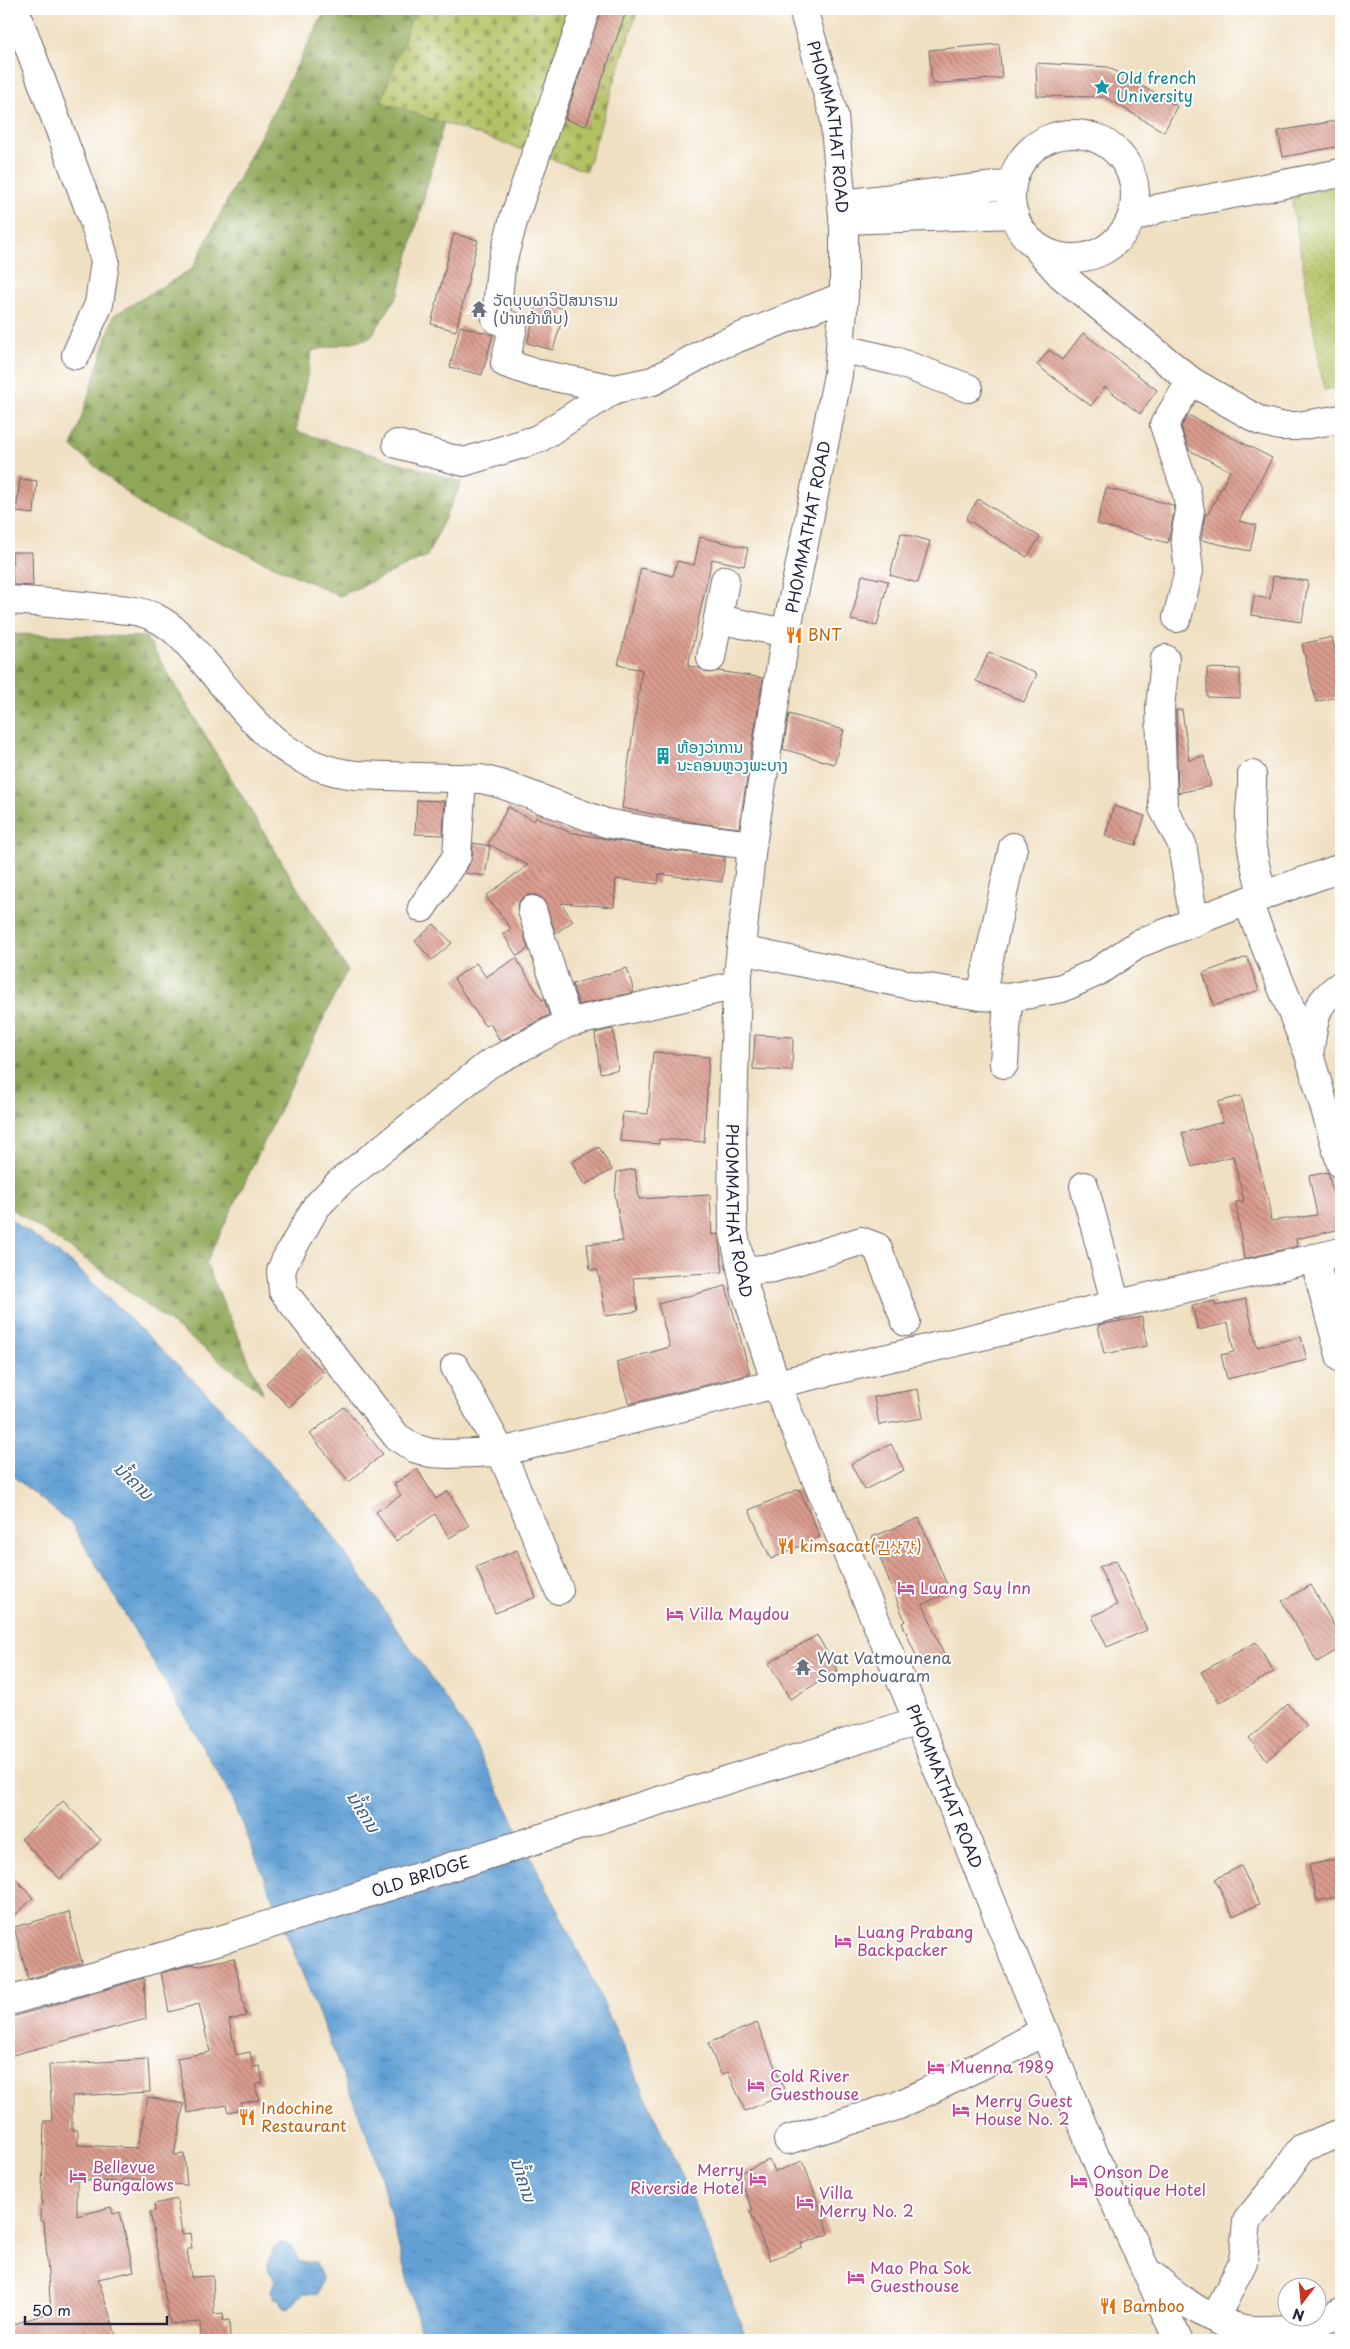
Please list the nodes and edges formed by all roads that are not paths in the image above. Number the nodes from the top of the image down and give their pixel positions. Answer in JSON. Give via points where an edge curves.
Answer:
{"nodes":[{"id":1,"x":15,"y":9,"type":"edge"},
{"id":2,"x":586,"y":9,"type":"edge"},
{"id":3,"x":803,"y":9,"type":"edge"},
{"id":4,"x":1341,"y":174,"type":"edge"},
{"id":5,"x":1012,"y":184,"type":"junction"},
{"id":6,"x":842,"y":212,"type":"junction"},
{"id":7,"x":1014,"y":214,"type":"junction"},
{"id":8,"x":1132,"y":218,"type":"junction"},
{"id":9,"x":1033,"y":243,"type":"junction"},
{"id":10,"x":844,"y":296,"type":"junction"},
{"id":11,"x":840,"y":348,"type":"junction"},
{"id":12,"x":76,"y":356,"type":"dead end"},
{"id":13,"x":1191,"y":381,"type":"junction"},
{"id":14,"x":968,"y":388,"type":"dead end"},
{"id":15,"x":615,"y":389,"type":"junction"},
{"id":16,"x":1341,"y":419,"type":"edge"},
{"id":17,"x":397,"y":444,"type":"dead end"},
{"id":18,"x":724,"y":580,"type":"dead end"},
{"id":19,"x":9,"y":600,"type":"edge"},
{"id":20,"x":1177,"y":618,"type":"dead end"},
{"id":21,"x":718,"y":619,"type":"junction"},
{"id":22,"x":786,"y":633,"type":"junction"},
{"id":23,"x":711,"y":658,"type":"dead end"},
{"id":24,"x":1165,"y":659,"type":"dead end"},
{"id":25,"x":1252,"y":775,"type":"dead end"},
{"id":26,"x":462,"y":778,"type":"junction"},
{"id":27,"x":752,"y":846,"type":"junction"},
{"id":28,"x":1013,"y":848,"type":"dead end"},
{"id":29,"x":1341,"y":868,"type":"edge"},
{"id":30,"x":1255,"y":899,"type":"junction"},
{"id":31,"x":422,"y":908,"type":"dead end"},
{"id":32,"x":532,"y":910,"type":"dead end"},
{"id":33,"x":1194,"y":922,"type":"junction"},
{"id":34,"x":741,"y":950,"type":"junction"},
{"id":35,"x":737,"y":985,"type":"junction"},
{"id":36,"x":1341,"y":985,"type":"edge"},
{"id":37,"x":995,"y":997,"type":"junction"},
{"id":38,"x":568,"y":1023,"type":"junction"},
{"id":39,"x":1309,"y":1054,"type":"junction"},
{"id":40,"x":1004,"y":1064,"type":"dead end"},
{"id":41,"x":1341,"y":1164,"type":"edge"},
{"id":42,"x":1084,"y":1186,"type":"dead end"},
{"id":43,"x":1341,"y":1252,"type":"edge"},
{"id":44,"x":1314,"y":1258,"type":"junction"},
{"id":45,"x":742,"y":1272,"type":"junction"},
{"id":46,"x":1116,"y":1305,"type":"junction"},
{"id":47,"x":906,"y":1322,"type":"dead end"},
{"id":48,"x":1341,"y":1358,"type":"edge"},
{"id":49,"x":455,"y":1367,"type":"dead end"},
{"id":50,"x":776,"y":1384,"type":"junction"},
{"id":51,"x":502,"y":1452,"type":"junction"},
{"id":52,"x":559,"y":1590,"type":"dead end"},
{"id":53,"x":918,"y":1721,"type":"junction"},
{"id":54,"x":9,"y":2001,"type":"edge"},
{"id":55,"x":1044,"y":2031,"type":"junction"},
{"id":56,"x":1339,"y":2127,"type":"edge"},
{"id":57,"x":788,"y":2140,"type":"dead end"},
{"id":58,"x":1147,"y":2270,"type":"junction"},
{"id":59,"x":1215,"y":2318,"type":"junction"},
{"id":60,"x":1309,"y":2330,"type":"edge"},
{"id":61,"x":1178,"y":2340,"type":"edge"},
{"id":62,"x":1253,"y":2340,"type":"edge"}],
"edges":[{"from":1,"to":12,"type":"street","via":[[106,261],[99,304]]},
{"from":2,"to":15,"type":"street","via":[[514,218],[501,267],[496,319],[513,327],[505,363],[534,374]]},
{"from":3,"to":6,"type":"street","name":"PHOMMATHAT ROAD","via":[[834,116]]},
{"from":4,"to":8,"type":"street","via":[[1160,208]]},
{"from":5,"to":6,"type":"street"},
{"from":5,"to":7,"type":"street"},
{"from":5,"to":8,"type":"street","via":[[1019,165],[1032,149],[1050,138],[1070,133],[1090,135],[1109,144],[1124,159],[1133,178],[1136,198]]},
{"from":6,"to":7,"type":"street"},
{"from":6,"to":10,"type":"street","name":"PHOMMATHAT ROAD"},
{"from":7,"to":9,"type":"street","via":[[1023,233]]},
{"from":8,"to":9,"type":"street","via":[[1122,235],[1107,248],[1089,256],[1069,258],[1050,254]]},
{"from":9,"to":13,"type":"street","via":[[1061,275]]},
{"from":10,"to":11,"type":"street","name":"PHOMMATHAT ROAD"},
{"from":10,"to":15,"type":"street","via":[[715,347],[653,381]]},
{"from":11,"to":14,"type":"street","via":[[895,361]]},
{"from":11,"to":22,"type":"street","name":"PHOMMATHAT ROAD","via":[[838,376]]},
{"from":13,"to":16,"type":"street","via":[[1260,421],[1297,426]]},
{"from":13,"to":20,"type":"street","via":[[1164,425],[1190,510],[1185,537],[1189,571]]},
{"from":15,"to":17,"type":"street","via":[[538,439],[464,462]]},
{"from":18,"to":21,"type":"street"},
{"from":19,"to":26,"type":"street","via":[[132,611],[157,618],[177,632],[262,731],[298,758],[320,768],[339,774]]},
{"from":21,"to":22,"type":"street"},
{"from":21,"to":23,"type":"street"},
{"from":22,"to":27,"type":"street","name":"PHOMMATHAT ROAD"},
{"from":24,"to":33,"type":"street","via":[[1160,708],[1163,808],[1182,844]]},
{"from":25,"to":30,"type":"street","via":[[1250,822]]},
{"from":26,"to":27,"type":"street","via":[[501,784],[606,823]]},
{"from":26,"to":31,"type":"street","via":[[456,856]]},
{"from":27,"to":34,"type":"street","name":"PHOMMATHAT ROAD"},
{"from":28,"to":37,"type":"street"},
{"from":29,"to":30,"type":"street"},
{"from":30,"to":33,"type":"street"},
{"from":30,"to":39,"type":"street"},
{"from":32,"to":38,"type":"street"},
{"from":33,"to":37,"type":"street","via":[[1140,943],[1097,972],[1062,988]]},
{"from":34,"to":35,"type":"street","name":"PHOMMATHAT ROAD"},
{"from":34,"to":37,"type":"street","via":[[916,986]]},
{"from":35,"to":38,"type":"street"},
{"from":35,"to":45,"type":"street","name":"PHOMMATHAT ROAD","via":[[733,1228]]},
{"from":36,"to":39,"type":"street","via":[[1327,994],[1319,1005]]},
{"from":37,"to":40,"type":"street"},
{"from":38,"to":51,"type":"street","via":[[489,1064],[339,1182],[316,1207],[281,1270],[283,1291],[288,1300],[397,1437],[414,1448],[431,1453]]},
{"from":39,"to":41,"type":"street"},
{"from":42,"to":46,"type":"street"},
{"from":43,"to":44,"type":"street"},
{"from":44,"to":46,"type":"street"},
{"from":44,"to":48,"type":"street"},
{"from":45,"to":47,"type":"street","via":[[774,1268],[861,1241],[868,1243],[877,1247]]},
{"from":45,"to":50,"type":"street","name":"PHOMMATHAT ROAD"},
{"from":46,"to":50,"type":"street"},
{"from":49,"to":51,"type":"street"},
{"from":50,"to":51,"type":"street"},
{"from":50,"to":53,"type":"street","name":"PHOMMATHAT ROAD"},
{"from":51,"to":52,"type":"street"},
{"from":53,"to":54,"type":"street","name":"OLD BRIDGE","via":[[230,1937]]},
{"from":53,"to":55,"type":"street","name":"PHOMMATHAT ROAD"},
{"from":55,"to":57,"type":"street","via":[[897,2106]]},
{"from":55,"to":58,"type":"street","name":"PHOMMATHAT ROAD","via":[[1106,2183]]},
{"from":56,"to":59,"type":"street","via":[[1302,2148],[1247,2221],[1243,2262]]},
{"from":58,"to":59,"type":"street","via":[[1177,2297]]},
{"from":58,"to":61,"type":"street","name":"PHOMMATHAT ROAD"},
{"from":59,"to":60,"type":"street","via":[[1244,2328]]},
{"from":60,"to":62,"type":"street"}]}
